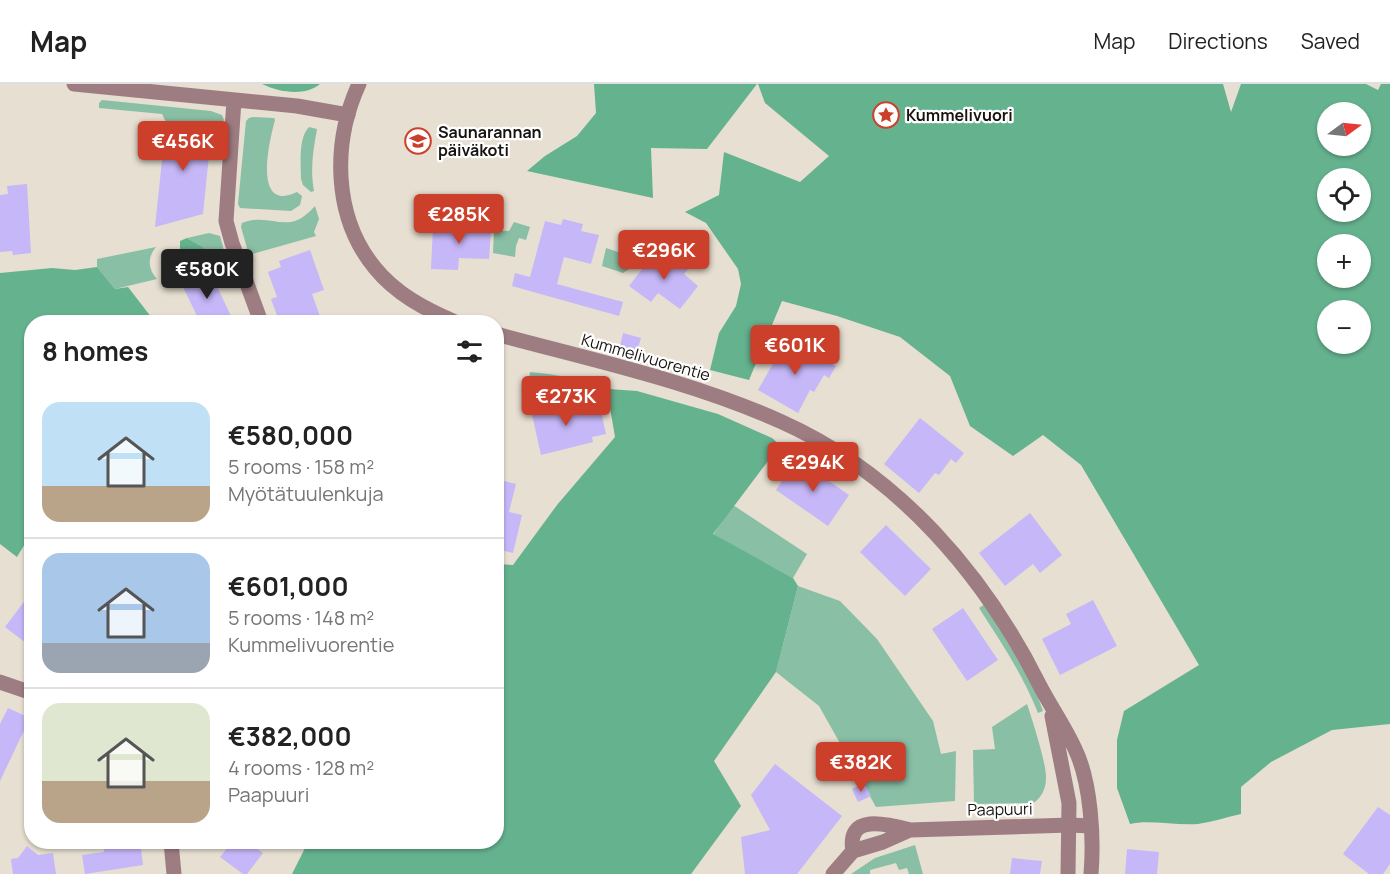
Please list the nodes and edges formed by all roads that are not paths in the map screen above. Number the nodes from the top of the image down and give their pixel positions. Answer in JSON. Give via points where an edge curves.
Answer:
{"nodes":[{"id":1,"x":74,"y":84,"type":"edge"},
{"id":2,"x":359,"y":84,"type":"edge"},
{"id":3,"x":234,"y":100,"type":"junction"},
{"id":4,"x":348,"y":115,"type":"junction"},
{"id":5,"x":259,"y":315,"type":"edge"},
{"id":6,"x":439,"y":315,"type":"edge"},
{"id":7,"x":504,"y":336,"type":"edge"},
{"id":8,"x":0,"y":682,"type":"edge"},
{"id":9,"x":24,"y":690,"type":"edge"},
{"id":10,"x":1050,"y":704,"type":"junction"},
{"id":11,"x":1070,"y":825,"type":"junction"},
{"id":12,"x":1090,"y":826,"type":"junction"},
{"id":13,"x":910,"y":830,"type":"junction"},
{"id":14,"x":172,"y":849,"type":"edge"},
{"id":15,"x":853,"y":851,"type":"junction"},
{"id":16,"x":174,"y":874,"type":"edge"},
{"id":17,"x":833,"y":874,"type":"edge"},
{"id":18,"x":1068,"y":874,"type":"edge"},
{"id":19,"x":1091,"y":874,"type":"edge"}],
"edges":[{"from":1,"to":3,"type":"street"},
{"from":2,"to":4,"type":"street"},
{"from":3,"to":4,"type":"street"},
{"from":3,"to":5,"type":"street","via":[[226,221]]},
{"from":4,"to":6,"type":"street","via":[[340,163],[342,195],[364,252],[398,290]]},
{"from":7,"to":10,"type":"street","name":"Kummelivuorentie","via":[[722,398],[784,423],[828,447],[917,513],[955,555],[994,605]]},
{"from":8,"to":9,"type":"street"},
{"from":10,"to":11,"type":"street","name":"Kummelivuorentie","via":[[1066,782]]},
{"from":10,"to":12,"type":"street","name":"Kummelivuorentie","via":[[1076,750]]},
{"from":11,"to":12,"type":"street","name":"Paapuuri"},
{"from":11,"to":13,"type":"street","name":"Paapuuri"},
{"from":11,"to":18,"type":"street","name":"Kummelivuorentie"},
{"from":12,"to":19,"type":"street","name":"Kummelivuorentie"},
{"from":13,"to":15,"type":"street","name":"Paapuuri"},
{"from":13,"to":15,"type":"street","name":"Paapuuri","via":[[887,824],[860,826],[851,841]]},
{"from":14,"to":16,"type":"street"},
{"from":15,"to":17,"type":"street","name":"Paapuuri"}]}
